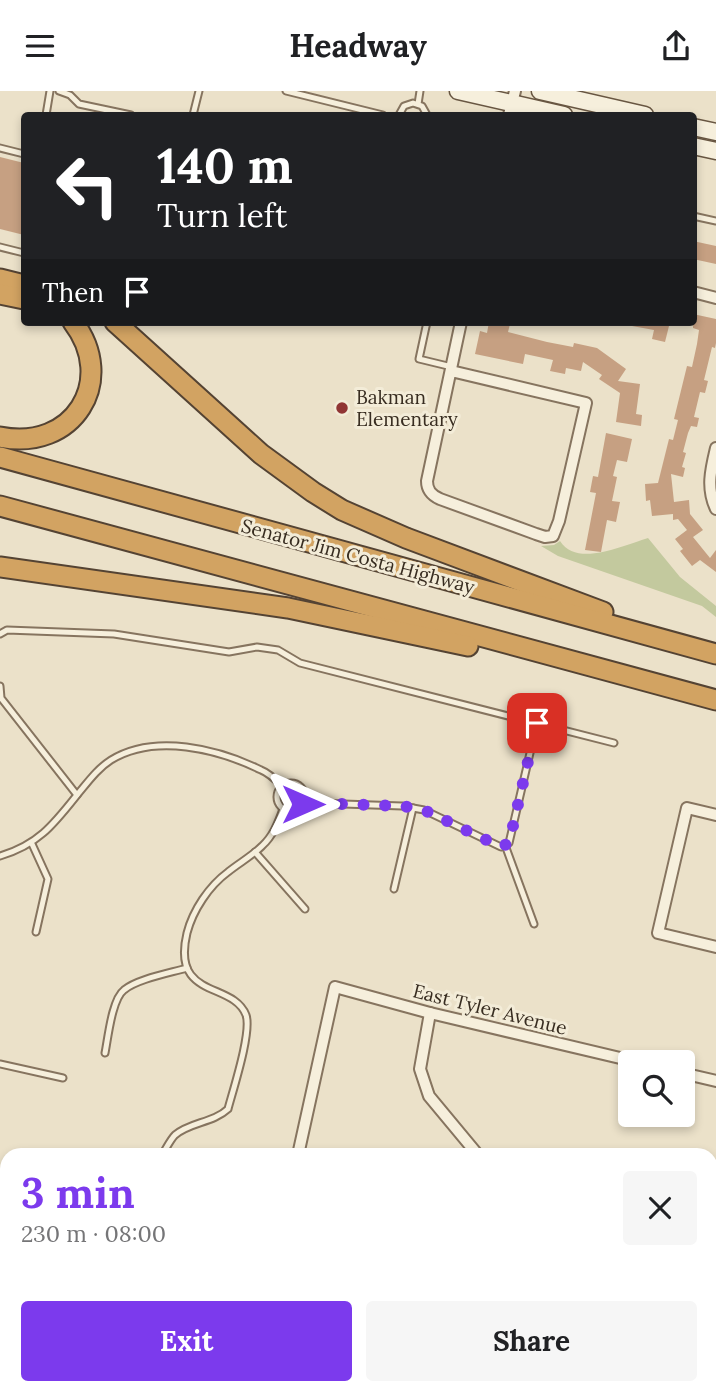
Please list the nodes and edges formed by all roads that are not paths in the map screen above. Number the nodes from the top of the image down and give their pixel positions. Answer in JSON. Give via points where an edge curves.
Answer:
{"nodes":[{"id":1,"x":50,"y":91,"type":"edge"},
{"id":2,"x":59,"y":91,"type":"edge"},
{"id":3,"x":199,"y":91,"type":"edge"},
{"id":4,"x":286,"y":91,"type":"edge"},
{"id":5,"x":420,"y":91,"type":"edge"},
{"id":6,"x":458,"y":91,"type":"edge"},
{"id":7,"x":540,"y":91,"type":"edge"},
{"id":8,"x":512,"y":103,"type":"edge"},
{"id":9,"x":418,"y":104,"type":"junction"},
{"id":10,"x":46,"y":112,"type":"edge"},
{"id":11,"x":117,"y":112,"type":"edge"},
{"id":12,"x":194,"y":112,"type":"edge"},
{"id":13,"x":371,"y":112,"type":"edge"},
{"id":14,"x":401,"y":112,"type":"edge"},
{"id":15,"x":426,"y":112,"type":"edge"},
{"id":16,"x":551,"y":112,"type":"edge"},
{"id":17,"x":632,"y":112,"type":"edge"},
{"id":18,"x":697,"y":128,"type":"edge"},
{"id":19,"x":716,"y":132,"type":"edge"},
{"id":20,"x":697,"y":147,"type":"edge"},
{"id":21,"x":0,"y":148,"type":"edge"},
{"id":22,"x":716,"y":151,"type":"edge"},
{"id":23,"x":21,"y":153,"type":"edge"},
{"id":24,"x":697,"y":217,"type":"edge"},
{"id":25,"x":716,"y":221,"type":"edge"},
{"id":26,"x":0,"y":247,"type":"edge"},
{"id":27,"x":21,"y":252,"type":"edge"},
{"id":28,"x":0,"y":279,"type":"edge"},
{"id":29,"x":21,"y":284,"type":"edge"},
{"id":30,"x":697,"y":293,"type":"edge"},
{"id":31,"x":0,"y":294,"type":"edge"},
{"id":32,"x":716,"y":297,"type":"edge"},
{"id":33,"x":21,"y":298,"type":"edge"},
{"id":34,"x":76,"y":326,"type":"edge"},
{"id":35,"x":119,"y":326,"type":"edge"},
{"id":36,"x":427,"y":326,"type":"edge"},
{"id":37,"x":460,"y":326,"type":"edge"},
{"id":38,"x":451,"y":369,"type":"junction"},
{"id":39,"x":0,"y":437,"type":"edge"},
{"id":40,"x":716,"y":447,"type":"edge"},
{"id":41,"x":0,"y":457,"type":"edge"},
{"id":42,"x":0,"y":506,"type":"edge"},
{"id":43,"x":716,"y":509,"type":"edge"},
{"id":44,"x":0,"y":567,"type":"edge"},
{"id":45,"x":0,"y":634,"type":"edge"},
{"id":46,"x":716,"y":654,"type":"edge"},
{"id":47,"x":0,"y":686,"type":"edge"},
{"id":48,"x":714,"y":700,"type":"edge"},
{"id":49,"x":537,"y":723,"type":"junction"},
{"id":50,"x":614,"y":743,"type":"dead end"},
{"id":51,"x":282,"y":786,"type":"junction"},
{"id":52,"x":78,"y":795,"type":"junction"},
{"id":53,"x":305,"y":799,"type":"junction"},
{"id":54,"x":413,"y":808,"type":"junction"},
{"id":55,"x":283,"y":809,"type":"junction"},
{"id":56,"x":716,"y":815,"type":"edge"},
{"id":57,"x":32,"y":844,"type":"junction"},
{"id":58,"x":505,"y":845,"type":"junction"},
{"id":59,"x":255,"y":852,"type":"junction"},
{"id":60,"x":0,"y":856,"type":"edge"},
{"id":61,"x":394,"y":888,"type":"dead end"},
{"id":62,"x":305,"y":909,"type":"dead end"},
{"id":63,"x":534,"y":924,"type":"dead end"},
{"id":64,"x":36,"y":932,"type":"dead end"},
{"id":65,"x":716,"y":947,"type":"edge"},
{"id":66,"x":187,"y":968,"type":"junction"},
{"id":67,"x":430,"y":1013,"type":"junction"},
{"id":68,"x":105,"y":1053,"type":"dead end"},
{"id":69,"x":618,"y":1058,"type":"edge"},
{"id":70,"x":0,"y":1064,"type":"edge"},
{"id":71,"x":695,"y":1076,"type":"edge"},
{"id":72,"x":63,"y":1078,"type":"dead end"},
{"id":73,"x":716,"y":1081,"type":"edge"},
{"id":74,"x":166,"y":1148,"type":"edge"},
{"id":75,"x":300,"y":1148,"type":"edge"},
{"id":76,"x":472,"y":1148,"type":"edge"}],
"edges":[{"from":1,"to":10,"type":"lane"},
{"from":2,"to":11,"type":"lane","via":[[79,104]]},
{"from":3,"to":12,"type":"lane"},
{"from":4,"to":13,"type":"lane"},
{"from":5,"to":9,"type":"lane"},
{"from":6,"to":8,"type":"main road"},
{"from":7,"to":17,"type":"main road"},
{"from":8,"to":16,"type":"main road"},
{"from":9,"to":14,"type":"lane","via":[[404,106]]},
{"from":9,"to":15,"type":"lane"},
{"from":18,"to":19,"type":"main road"},
{"from":20,"to":22,"type":"main road"},
{"from":21,"to":23,"type":"lane"},
{"from":24,"to":25,"type":"lane"},
{"from":26,"to":27,"type":"lane"},
{"from":28,"to":29,"type":"highway"},
{"from":30,"to":32,"type":"street"},
{"from":31,"to":33,"type":"highway"},
{"from":34,"to":39,"type":"highway","via":[[91,361],[90,383],[81,407],[48,435]]},
{"from":35,"to":46,"type":"highway","via":[[261,454],[342,510]]},
{"from":36,"to":38,"type":"lane","via":[[419,359]]},
{"from":37,"to":38,"type":"street"},
{"from":38,"to":38,"type":"street","via":[[427,481],[429,492],[536,534],[553,535],[586,403]]},
{"from":40,"to":43,"type":"street","via":[[710,485]]},
{"from":41,"to":46,"type":"highway","name":"Senator Jim Costa Highway"},
{"from":42,"to":48,"type":"highway"},
{"from":44,"to":48,"type":"highway","via":[[288,608]]},
{"from":45,"to":49,"type":"lane","via":[[7,630],[114,634],[229,652],[257,647],[278,650],[300,663]]},
{"from":47,"to":52,"type":"lane","via":[[1,698]]},
{"from":49,"to":50,"type":"lane"},
{"from":49,"to":58,"type":"lane"},
{"from":51,"to":52,"type":"lane","via":[[263,770],[216,754],[181,747],[145,747],[99,769]]},
{"from":51,"to":53,"type":"lane","via":[[296,784]]},
{"from":51,"to":55,"type":"lane","via":[[276,798]]},
{"from":52,"to":57,"type":"lane"},
{"from":53,"to":54,"type":"lane"},
{"from":53,"to":55,"type":"lane","via":[[297,810]]},
{"from":54,"to":58,"type":"lane"},
{"from":54,"to":61,"type":"lane"},
{"from":55,"to":59,"type":"lane","via":[[276,827]]},
{"from":56,"to":65,"type":"street","via":[[687,808],[658,933]]},
{"from":57,"to":60,"type":"lane"},
{"from":57,"to":64,"type":"lane","via":[[48,879]]},
{"from":58,"to":63,"type":"lane"},
{"from":59,"to":62,"type":"lane"},
{"from":59,"to":66,"type":"lane","via":[[225,874],[201,902],[187,935]]},
{"from":66,"to":68,"type":"lane","via":[[121,991]]},
{"from":66,"to":74,"type":"lane","via":[[193,979],[236,1004],[245,1014],[247,1029],[228,1109],[174,1136]]},
{"from":67,"to":69,"type":"street","name":"East Tyler Avenue"},
{"from":67,"to":75,"type":"street","name":"East Tyler Avenue","via":[[335,987]]},
{"from":67,"to":76,"type":"street","via":[[420,1069],[429,1096]]},
{"from":70,"to":72,"type":"lane"},
{"from":71,"to":73,"type":"street"}]}
